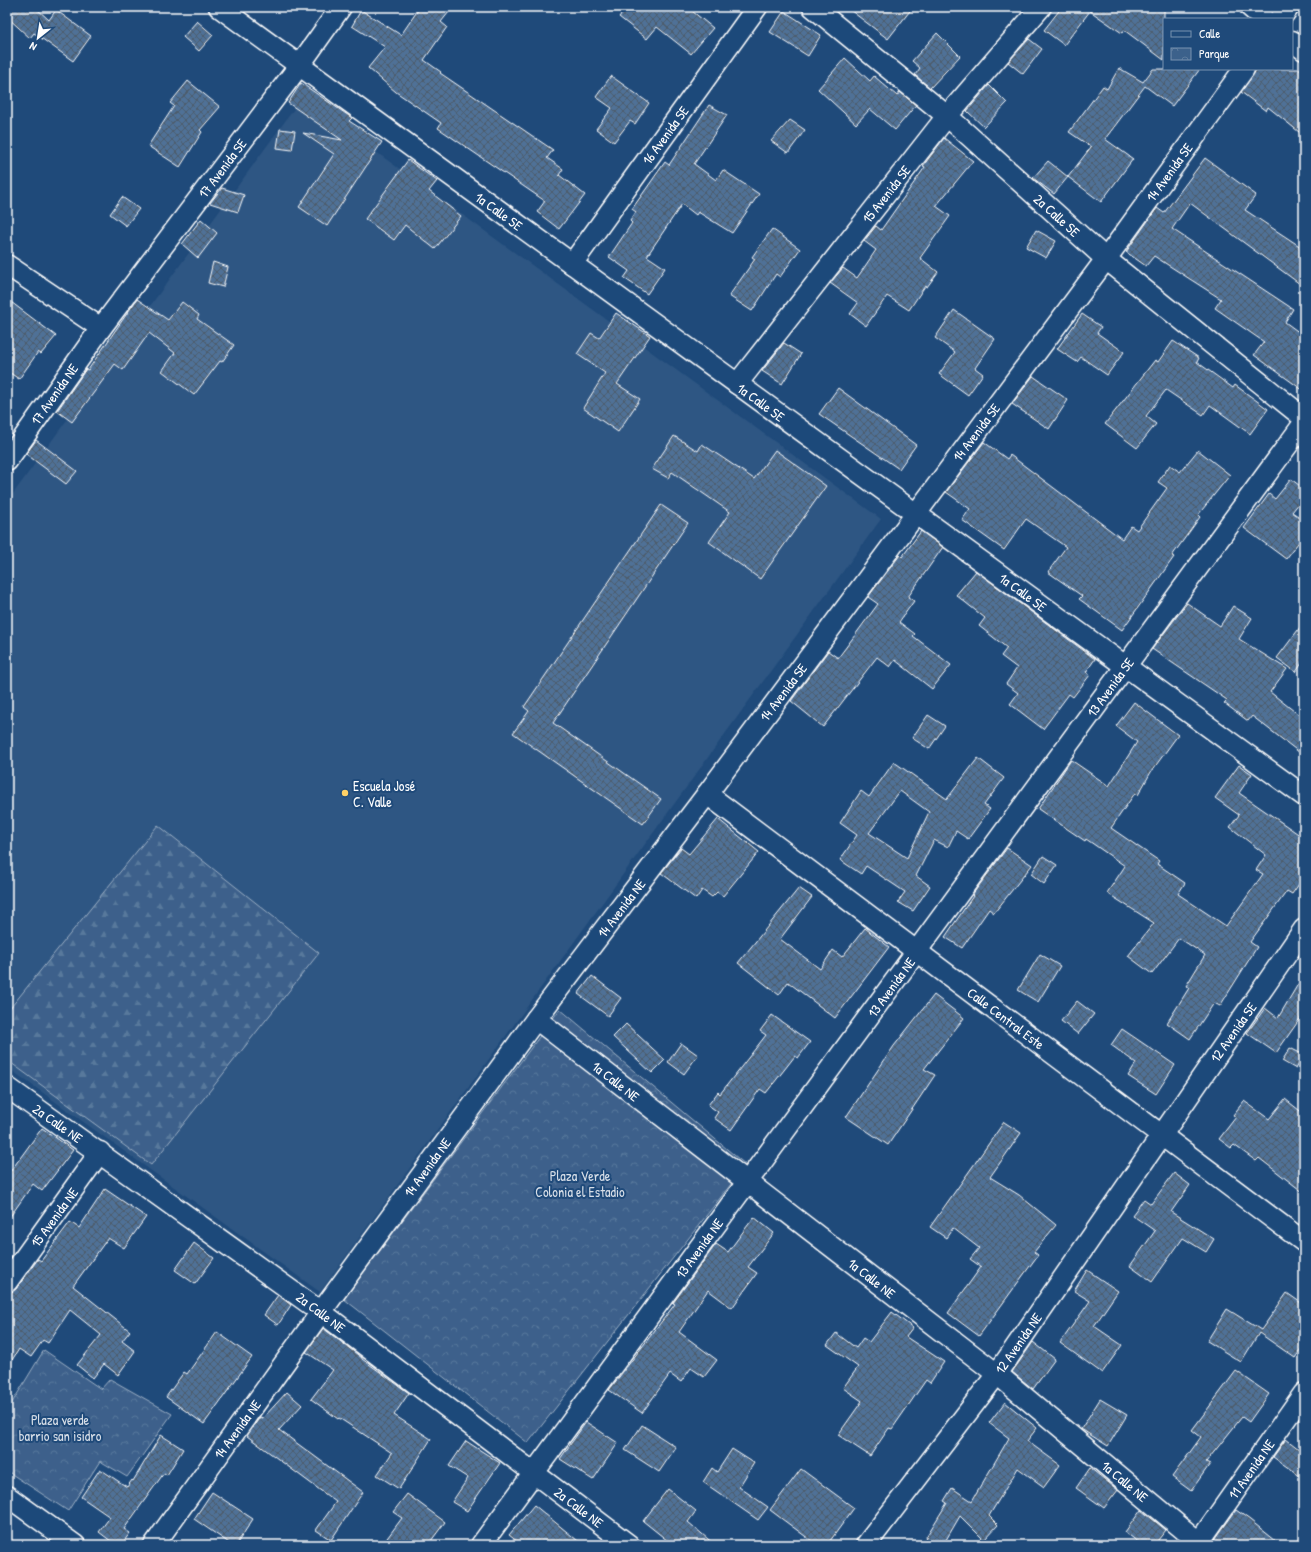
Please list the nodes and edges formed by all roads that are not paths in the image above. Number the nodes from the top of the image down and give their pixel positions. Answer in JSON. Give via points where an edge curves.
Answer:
{"nodes":[{"id":1,"x":218,"y":7,"type":"edge"},
{"id":2,"x":341,"y":7,"type":"edge"},
{"id":3,"x":757,"y":7,"type":"edge"},
{"id":4,"x":813,"y":7,"type":"edge"},
{"id":5,"x":1041,"y":7,"type":"edge"},
{"id":6,"x":1250,"y":7,"type":"edge"},
{"id":7,"x":1289,"y":7,"type":"edge"},
{"id":8,"x":1263,"y":18,"type":"edge"},
{"id":9,"x":1281,"y":18,"type":"edge"},
{"id":10,"x":1293,"y":42,"type":"edge"},
{"id":11,"x":1304,"y":50,"type":"edge"},
{"id":12,"x":299,"y":66,"type":"junction"},
{"id":13,"x":1243,"y":70,"type":"edge"},
{"id":14,"x":947,"y":116,"type":"junction"},
{"id":15,"x":1106,"y":259,"type":"junction"},
{"id":16,"x":572,"y":264,"type":"junction"},
{"id":17,"x":7,"y":265,"type":"edge"},
{"id":18,"x":101,"y":328,"type":"junction"},
{"id":19,"x":737,"y":384,"type":"junction"},
{"id":20,"x":1304,"y":418,"type":"edge"},
{"id":21,"x":1304,"y":423,"type":"edge"},
{"id":22,"x":7,"y":461,"type":"edge"},
{"id":23,"x":915,"y":514,"type":"junction"},
{"id":24,"x":1125,"y":666,"type":"junction"},
{"id":25,"x":707,"y":794,"type":"junction"},
{"id":26,"x":1304,"y":796,"type":"edge"},
{"id":27,"x":1304,"y":929,"type":"edge"},
{"id":28,"x":917,"y":952,"type":"junction"},
{"id":29,"x":536,"y":1019,"type":"junction"},
{"id":30,"x":7,"y":1087,"type":"edge"},
{"id":31,"x":1161,"y":1134,"type":"junction"},
{"id":32,"x":100,"y":1152,"type":"junction"},
{"id":33,"x":748,"y":1183,"type":"junction"},
{"id":34,"x":1304,"y":1242,"type":"edge"},
{"id":35,"x":7,"y":1282,"type":"edge"},
{"id":36,"x":321,"y":1312,"type":"junction"},
{"id":37,"x":997,"y":1374,"type":"junction"},
{"id":38,"x":1304,"y":1393,"type":"edge"},
{"id":39,"x":534,"y":1473,"type":"junction"},
{"id":40,"x":7,"y":1496,"type":"edge"},
{"id":41,"x":163,"y":1542,"type":"edge"},
{"id":42,"x":1200,"y":1544,"type":"edge"},
{"id":43,"x":75,"y":1545,"type":"edge"},
{"id":44,"x":481,"y":1545,"type":"edge"},
{"id":45,"x":629,"y":1545,"type":"edge"},
{"id":46,"x":866,"y":1545,"type":"edge"}],
"edges":[{"from":1,"to":12,"type":"street","name":"1a Calle SE"},
{"from":2,"to":12,"type":"street","name":"17 Avenida SE"},
{"from":3,"to":16,"type":"street","name":"16 Avenida SE"},
{"from":4,"to":14,"type":"street","name":"2a Calle SE"},
{"from":5,"to":14,"type":"street","name":"15 Avenida SE"},
{"from":6,"to":8,"type":"street"},
{"from":7,"to":9,"type":"street"},
{"from":10,"to":11,"type":"street"},
{"from":12,"to":16,"type":"street","name":"1a Calle SE"},
{"from":12,"to":18,"type":"street","name":"17 Avenida SE"},
{"from":13,"to":15,"type":"street","name":"14 Avenida SE"},
{"from":14,"to":15,"type":"street","name":"2a Calle SE"},
{"from":14,"to":19,"type":"street","name":"15 Avenida SE"},
{"from":15,"to":20,"type":"street","name":"2a Calle SE"},
{"from":15,"to":23,"type":"street","name":"14 Avenida SE"},
{"from":16,"to":19,"type":"street","name":"1a Calle SE"},
{"from":17,"to":18,"type":"street"},
{"from":18,"to":22,"type":"street","name":"17 Avenida NE"},
{"from":19,"to":23,"type":"street","name":"1a Calle SE"},
{"from":21,"to":24,"type":"street","name":"13 Avenida SE"},
{"from":23,"to":24,"type":"street","name":"1a Calle SE"},
{"from":23,"to":25,"type":"street","name":"14 Avenida SE"},
{"from":24,"to":26,"type":"street","name":"1a Calle SE"},
{"from":24,"to":28,"type":"street","name":"13 Avenida SE"},
{"from":25,"to":28,"type":"street","name":"Calle Central Este"},
{"from":25,"to":29,"type":"street","name":"14 Avenida NE"},
{"from":27,"to":31,"type":"street","name":"12 Avenida SE"},
{"from":28,"to":31,"type":"street","name":"Calle Central Este"},
{"from":28,"to":33,"type":"street","name":"13 Avenida NE"},
{"from":29,"to":33,"type":"street","name":"1a Calle NE"},
{"from":29,"to":36,"type":"street","name":"14 Avenida NE"},
{"from":30,"to":32,"type":"street","name":"2a Calle NE"},
{"from":31,"to":34,"type":"street","name":"Calle Central Este"},
{"from":31,"to":37,"type":"street","name":"12 Avenida NE"},
{"from":32,"to":35,"type":"street","name":"15 Avenida NE"},
{"from":32,"to":36,"type":"street","name":"2a Calle NE"},
{"from":33,"to":37,"type":"street","name":"1a Calle NE"},
{"from":33,"to":39,"type":"street","name":"13 Avenida NE"},
{"from":36,"to":39,"type":"street","name":"2a Calle NE"},
{"from":36,"to":41,"type":"street","name":"14 Avenida NE"},
{"from":37,"to":42,"type":"street","name":"1a Calle NE"},
{"from":37,"to":46,"type":"street","name":"12 Avenida NE"},
{"from":38,"to":42,"type":"street","name":"11 Avenida NE"},
{"from":39,"to":44,"type":"street","name":"13 Avenida NE"},
{"from":39,"to":45,"type":"street","name":"2a Calle NE"},
{"from":40,"to":43,"type":"street"}]}
